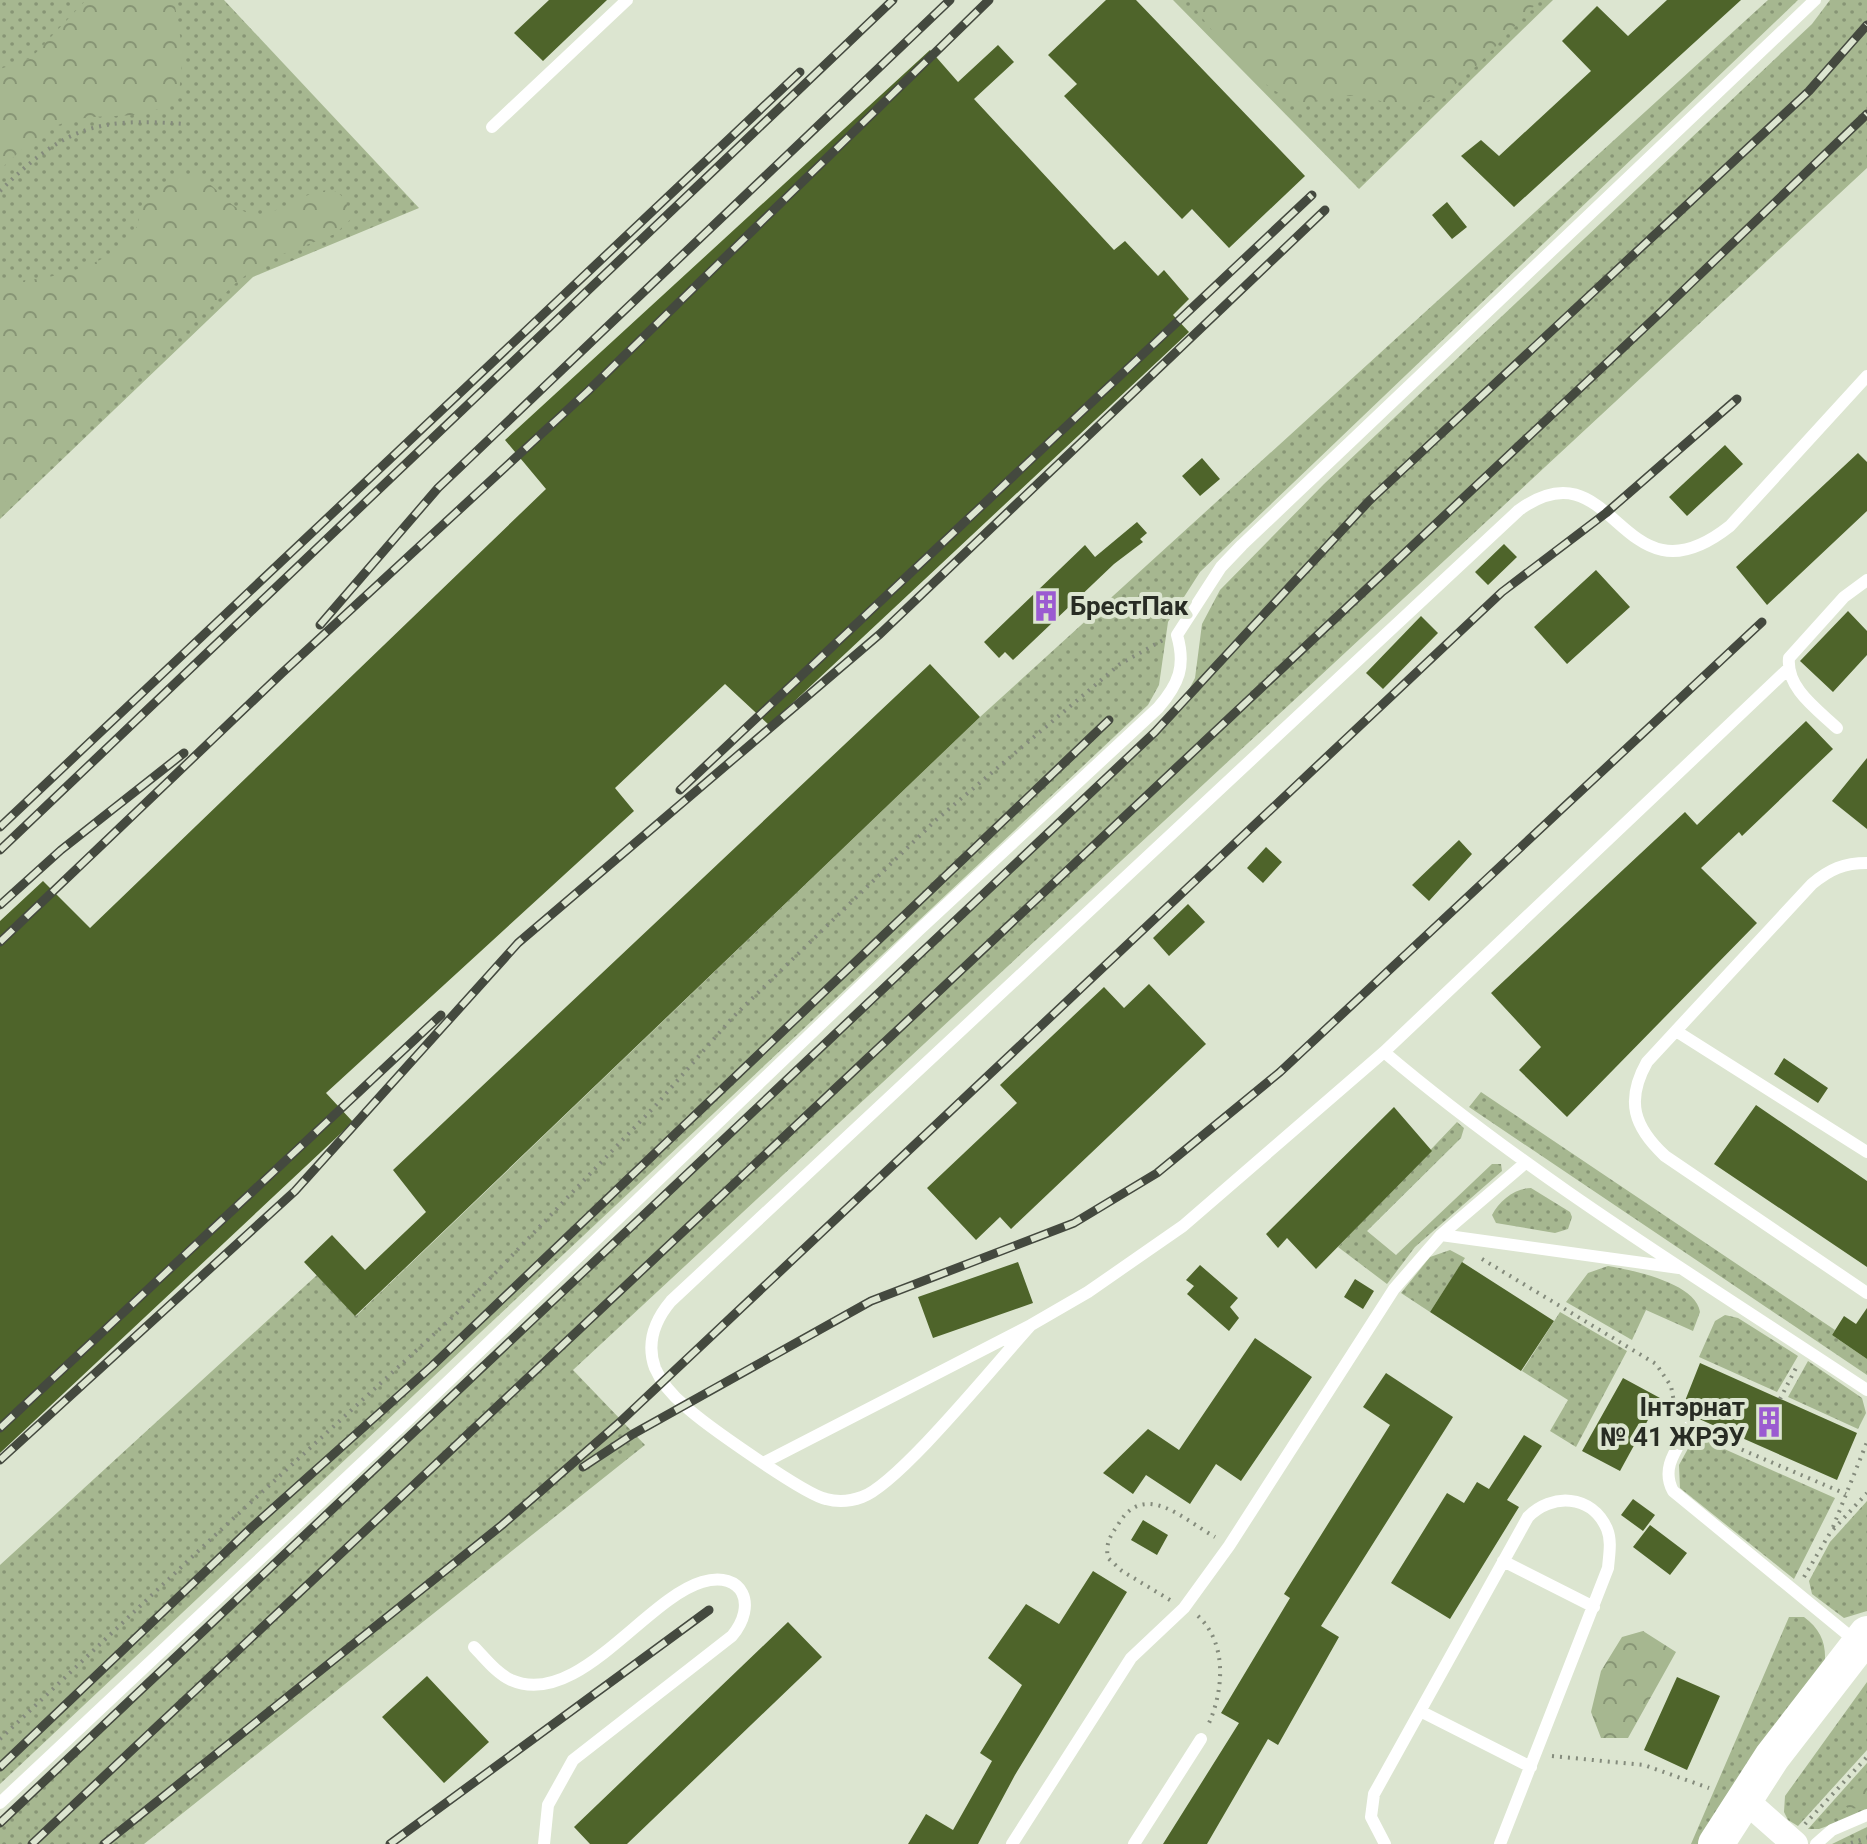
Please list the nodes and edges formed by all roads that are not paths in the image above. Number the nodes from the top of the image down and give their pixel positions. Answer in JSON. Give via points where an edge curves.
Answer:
{"nodes":[{"id":1,"x":627,"y":0,"type":"edge"},
{"id":2,"x":1815,"y":0,"type":"edge"},
{"id":3,"x":492,"y":127,"type":"dead end"},
{"id":4,"x":1865,"y":381,"type":"edge"},
{"id":5,"x":1867,"y":580,"type":"edge"},
{"id":6,"x":1788,"y":669,"type":"junction"},
{"id":7,"x":1837,"y":728,"type":"dead end"},
{"id":8,"x":1867,"y":863,"type":"edge"},
{"id":9,"x":1676,"y":1031,"type":"junction"},
{"id":10,"x":1384,"y":1052,"type":"junction"},
{"id":11,"x":1867,"y":1152,"type":"edge"},
{"id":12,"x":1524,"y":1164,"type":"junction"},
{"id":13,"x":1441,"y":1235,"type":"junction"},
{"id":14,"x":1683,"y":1268,"type":"junction"},
{"id":15,"x":1867,"y":1293,"type":"edge"},
{"id":16,"x":1031,"y":1325,"type":"junction"},
{"id":17,"x":1867,"y":1390,"type":"edge"},
{"id":18,"x":1689,"y":1427,"type":"road end"},
{"id":19,"x":765,"y":1462,"type":"junction"},
{"id":20,"x":1503,"y":1561,"type":"junction"},
{"id":21,"x":1594,"y":1607,"type":"junction"},
{"id":22,"x":474,"y":1647,"type":"dead end"},
{"id":23,"x":1865,"y":1648,"type":"edge"},
{"id":24,"x":1422,"y":1712,"type":"junction"},
{"id":25,"x":1201,"y":1739,"type":"road end"},
{"id":26,"x":1531,"y":1767,"type":"junction"},
{"id":27,"x":0,"y":1803,"type":"edge"},
{"id":28,"x":1751,"y":1806,"type":"junction"},
{"id":29,"x":1867,"y":1815,"type":"edge"},
{"id":30,"x":1800,"y":1843,"type":"edge"},
{"id":31,"x":544,"y":1844,"type":"edge"},
{"id":32,"x":1012,"y":1844,"type":"edge"},
{"id":33,"x":1134,"y":1844,"type":"edge"},
{"id":34,"x":1385,"y":1844,"type":"edge"},
{"id":35,"x":1500,"y":1844,"type":"edge"},
{"id":36,"x":1716,"y":1844,"type":"edge"},
{"id":37,"x":1738,"y":1844,"type":"edge"}],
"edges":[{"from":1,"to":3,"type":"lane"},
{"from":2,"to":27,"type":"lane","via":[[1221,567],[1177,635],[1179,681],[1158,708]]},
{"from":4,"to":19,"type":"lane","via":[[1730,526],[1703,544],[1670,550],[1645,546],[1576,493],[1545,495],[1519,510],[671,1301],[659,1315],[651,1347],[663,1383],[684,1406]]},
{"from":5,"to":6,"type":"lane","via":[[1795,648]]},
{"from":6,"to":7,"type":"lane","via":[[1800,692]]},
{"from":6,"to":10,"type":"lane"},
{"from":8,"to":9,"type":"lane","via":[[1838,867],[1812,884]]},
{"from":9,"to":11,"type":"lane"},
{"from":9,"to":15,"type":"lane","via":[[1637,1080],[1634,1099],[1647,1139]]},
{"from":10,"to":12,"type":"lane"},
{"from":10,"to":16,"type":"lane","via":[[1183,1226]]},
{"from":12,"to":13,"type":"lane"},
{"from":12,"to":14,"type":"lane"},
{"from":13,"to":14,"type":"lane"},
{"from":13,"to":32,"type":"lane","via":[[1394,1289],[1184,1608],[1131,1658]]},
{"from":14,"to":17,"type":"lane"},
{"from":16,"to":19,"type":"lane"},
{"from":16,"to":19,"type":"lane","via":[[897,1472],[862,1497],[843,1501],[811,1494]]},
{"from":18,"to":23,"type":"lane","via":[[1668,1465],[1673,1491]]},
{"from":20,"to":21,"type":"lane"},
{"from":20,"to":21,"type":"lane","via":[[1537,1508],[1565,1499],[1581,1503],[1607,1529],[1610,1547]]},
{"from":20,"to":24,"type":"lane"},
{"from":21,"to":26,"type":"lane"},
{"from":22,"to":31,"type":"lane","via":[[512,1680],[546,1682],[577,1670],[691,1586],[720,1580],[734,1584],[745,1596],[747,1609],[732,1636],[573,1760],[548,1805]]},
{"from":23,"to":28,"type":"main road","via":[[1799,1719]]},
{"from":24,"to":26,"type":"lane"},
{"from":24,"to":34,"type":"lane","via":[[1371,1805],[1375,1829]]},
{"from":25,"to":33,"type":"lane"},
{"from":26,"to":35,"type":"lane"},
{"from":28,"to":30,"type":"street"},
{"from":28,"to":36,"type":"main road"},
{"from":28,"to":37,"type":"main road"},
{"from":29,"to":30,"type":"lane"}]}
